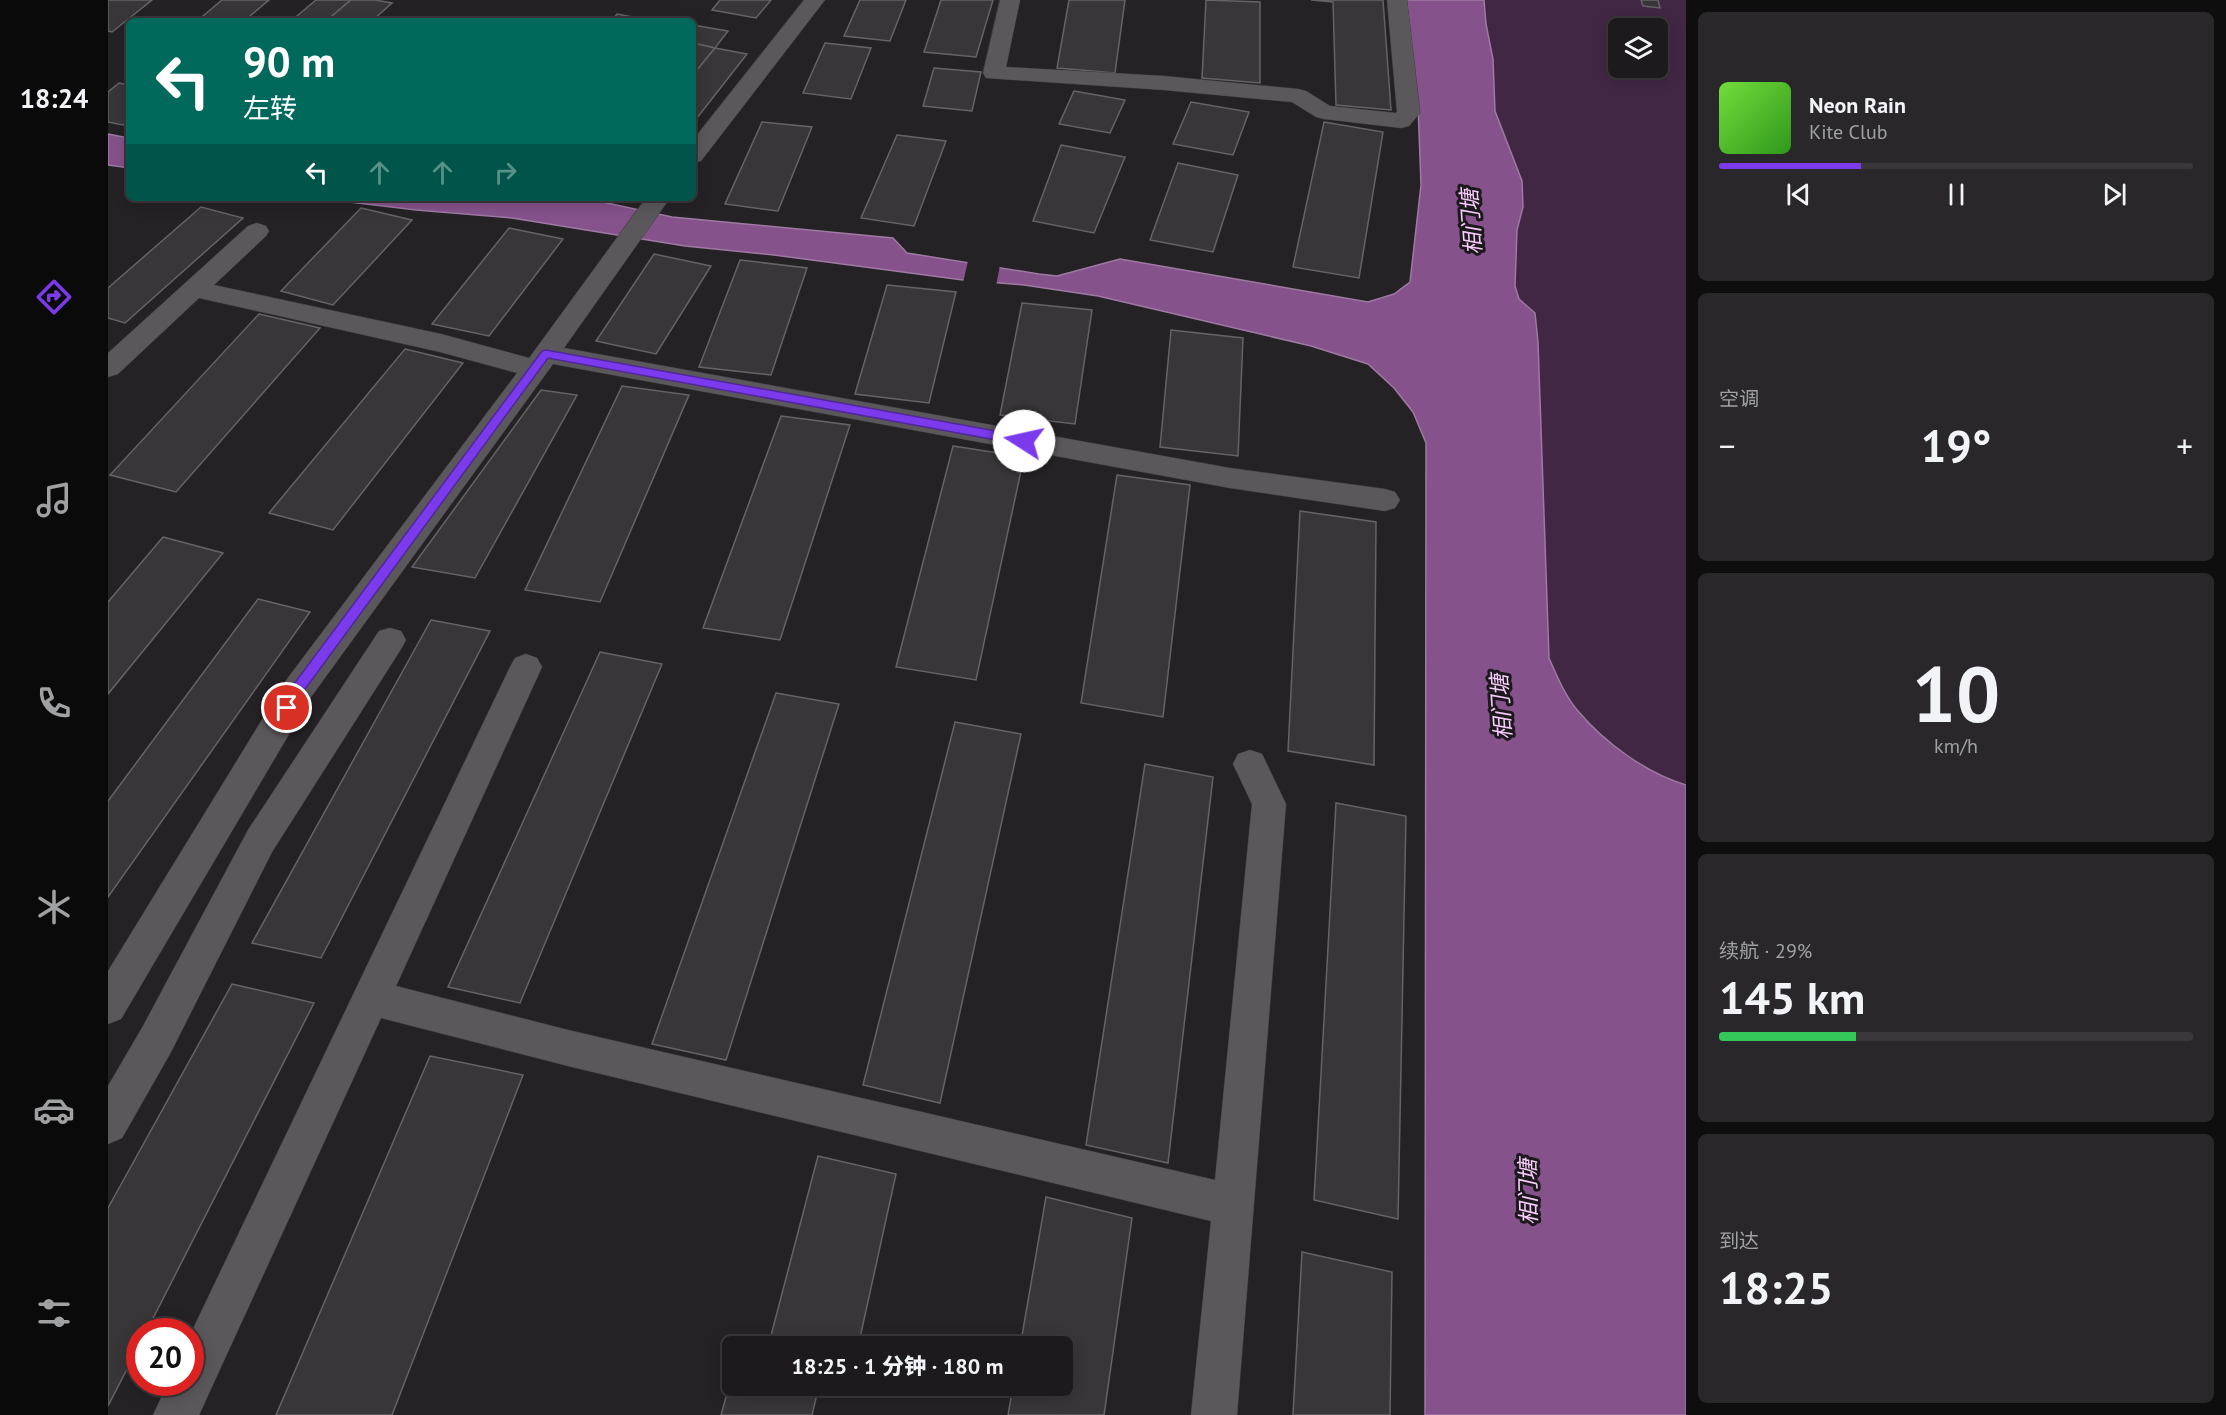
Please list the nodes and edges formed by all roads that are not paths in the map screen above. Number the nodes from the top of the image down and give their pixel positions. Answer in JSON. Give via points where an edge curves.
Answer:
{"nodes":[{"id":1,"x":815,"y":0,"type":"edge"},
{"id":2,"x":1010,"y":0,"type":"edge"},
{"id":3,"x":1397,"y":0,"type":"edge"},
{"id":4,"x":696,"y":152,"type":"edge"},
{"id":5,"x":654,"y":202,"type":"edge"},
{"id":6,"x":257,"y":231,"type":"dead end"},
{"id":7,"x":194,"y":289,"type":"junction"},
{"id":8,"x":540,"y":362,"type":"junction"},
{"id":9,"x":108,"y":368,"type":"edge"},
{"id":10,"x":1385,"y":500,"type":"dead end"},
{"id":11,"x":390,"y":640,"type":"dead end"},
{"id":12,"x":526,"y":668,"type":"dead end"},
{"id":13,"x":1250,"y":764,"type":"dead end"},
{"id":14,"x":371,"y":998,"type":"junction"},
{"id":15,"x":108,"y":1006,"type":"edge"},
{"id":16,"x":108,"y":1124,"type":"edge"},
{"id":17,"x":1232,"y":1205,"type":"junction"},
{"id":18,"x":176,"y":1415,"type":"edge"},
{"id":19,"x":1214,"y":1415,"type":"edge"}],
"edges":[{"from":1,"to":4,"type":"street"},
{"from":2,"to":3,"type":"street","via":[[994,73],[1298,96],[1324,112],[1401,121],[1408,113]]},
{"from":5,"to":8,"type":"street"},
{"from":6,"to":7,"type":"street"},
{"from":7,"to":8,"type":"street"},
{"from":7,"to":9,"type":"street"},
{"from":8,"to":10,"type":"street","via":[[1230,478]]},
{"from":8,"to":15,"type":"street","via":[[298,688]]},
{"from":11,"to":16,"type":"street","via":[[260,841],[157,1040]]},
{"from":12,"to":14,"type":"street"},
{"from":13,"to":17,"type":"street","via":[[1269,804]]},
{"from":14,"to":17,"type":"street"},
{"from":14,"to":18,"type":"street"},
{"from":17,"to":19,"type":"street"}]}
